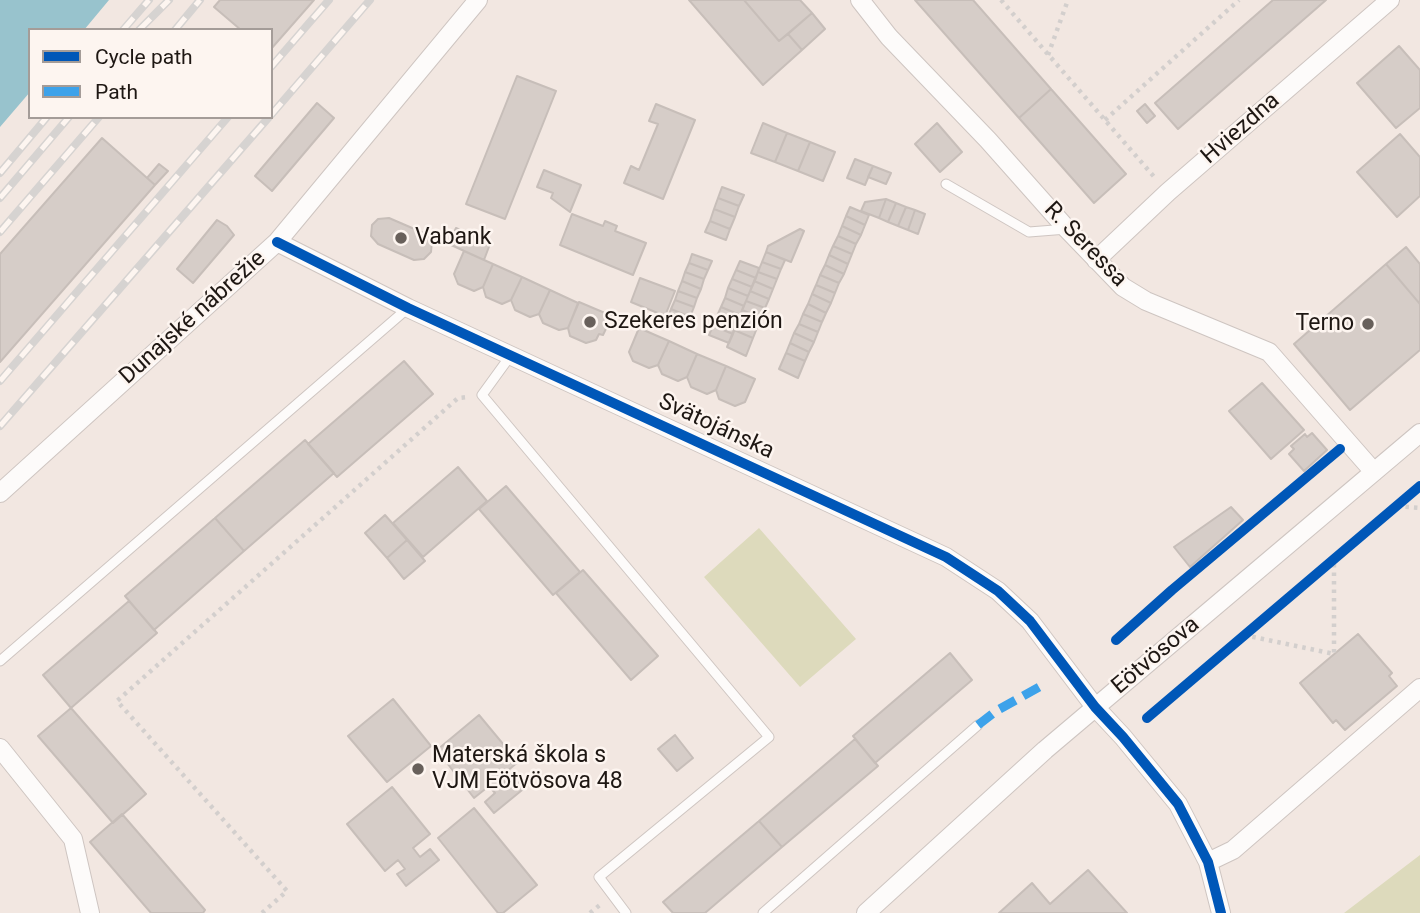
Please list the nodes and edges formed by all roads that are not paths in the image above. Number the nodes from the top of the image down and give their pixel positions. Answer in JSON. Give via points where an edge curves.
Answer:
{"nodes":[{"id":1,"x":478,"y":0,"type":"edge"},
{"id":2,"x":860,"y":0,"type":"edge"},
{"id":3,"x":1390,"y":0,"type":"edge"},
{"id":4,"x":946,"y":184,"type":"dead end"},
{"id":5,"x":1067,"y":229,"type":"junction"},
{"id":6,"x":276,"y":242,"type":"junction"},
{"id":7,"x":1096,"y":260,"type":"junction"},
{"id":8,"x":408,"y":308,"type":"junction"},
{"id":9,"x":511,"y":355,"type":"junction"},
{"id":10,"x":1420,"y":433,"type":"edge"},
{"id":11,"x":1374,"y":472,"type":"junction"},
{"id":12,"x":0,"y":493,"type":"edge"},
{"id":13,"x":0,"y":661,"type":"edge"},
{"id":14,"x":1420,"y":688,"type":"edge"},
{"id":15,"x":1095,"y":707,"type":"junction"},
{"id":16,"x":978,"y":726,"type":"dead end"},
{"id":17,"x":0,"y":748,"type":"edge"},
{"id":18,"x":1208,"y":862,"type":"junction"},
{"id":19,"x":90,"y":913,"type":"edge"},
{"id":20,"x":626,"y":913,"type":"edge"},
{"id":21,"x":763,"y":913,"type":"edge"},
{"id":22,"x":866,"y":913,"type":"edge"},
{"id":23,"x":1221,"y":913,"type":"edge"}],
"edges":[{"from":1,"to":6,"type":"street","name":"Dunajské nábrežie"},
{"from":2,"to":5,"type":"street","name":"R. Seressa"},
{"from":3,"to":7,"type":"street","name":"Hviezdna"},
{"from":4,"to":5,"type":"lane","via":[[1030,232]]},
{"from":5,"to":7,"type":"street","name":"R. Seressa"},
{"from":6,"to":8,"type":"street","name":"Svätojánska"},
{"from":6,"to":12,"type":"street","name":"Dunajské nábrežie"},
{"from":7,"to":11,"type":"street","name":"R. Seressa","via":[[1123,287],[1146,301],[1269,352]]},
{"from":8,"to":9,"type":"street","name":"Svätojánska"},
{"from":8,"to":13,"type":"lane"},
{"from":9,"to":15,"type":"street","name":"Svätojánska","via":[[946,557],[998,592],[1030,621]]},
{"from":9,"to":20,"type":"lane","via":[[482,395],[769,737],[599,877]]},
{"from":10,"to":11,"type":"street","name":"Eötvösova"},
{"from":11,"to":15,"type":"street","name":"Eötvösova"},
{"from":14,"to":18,"type":"street","via":[[1233,850]]},
{"from":15,"to":18,"type":"street","name":"Svätojánska","via":[[1178,804]]},
{"from":15,"to":22,"type":"street","name":"Eötvösova"},
{"from":16,"to":21,"type":"lane"},
{"from":17,"to":19,"type":"street","via":[[73,839]]},
{"from":18,"to":23,"type":"street","name":"Svätojánska"}]}
